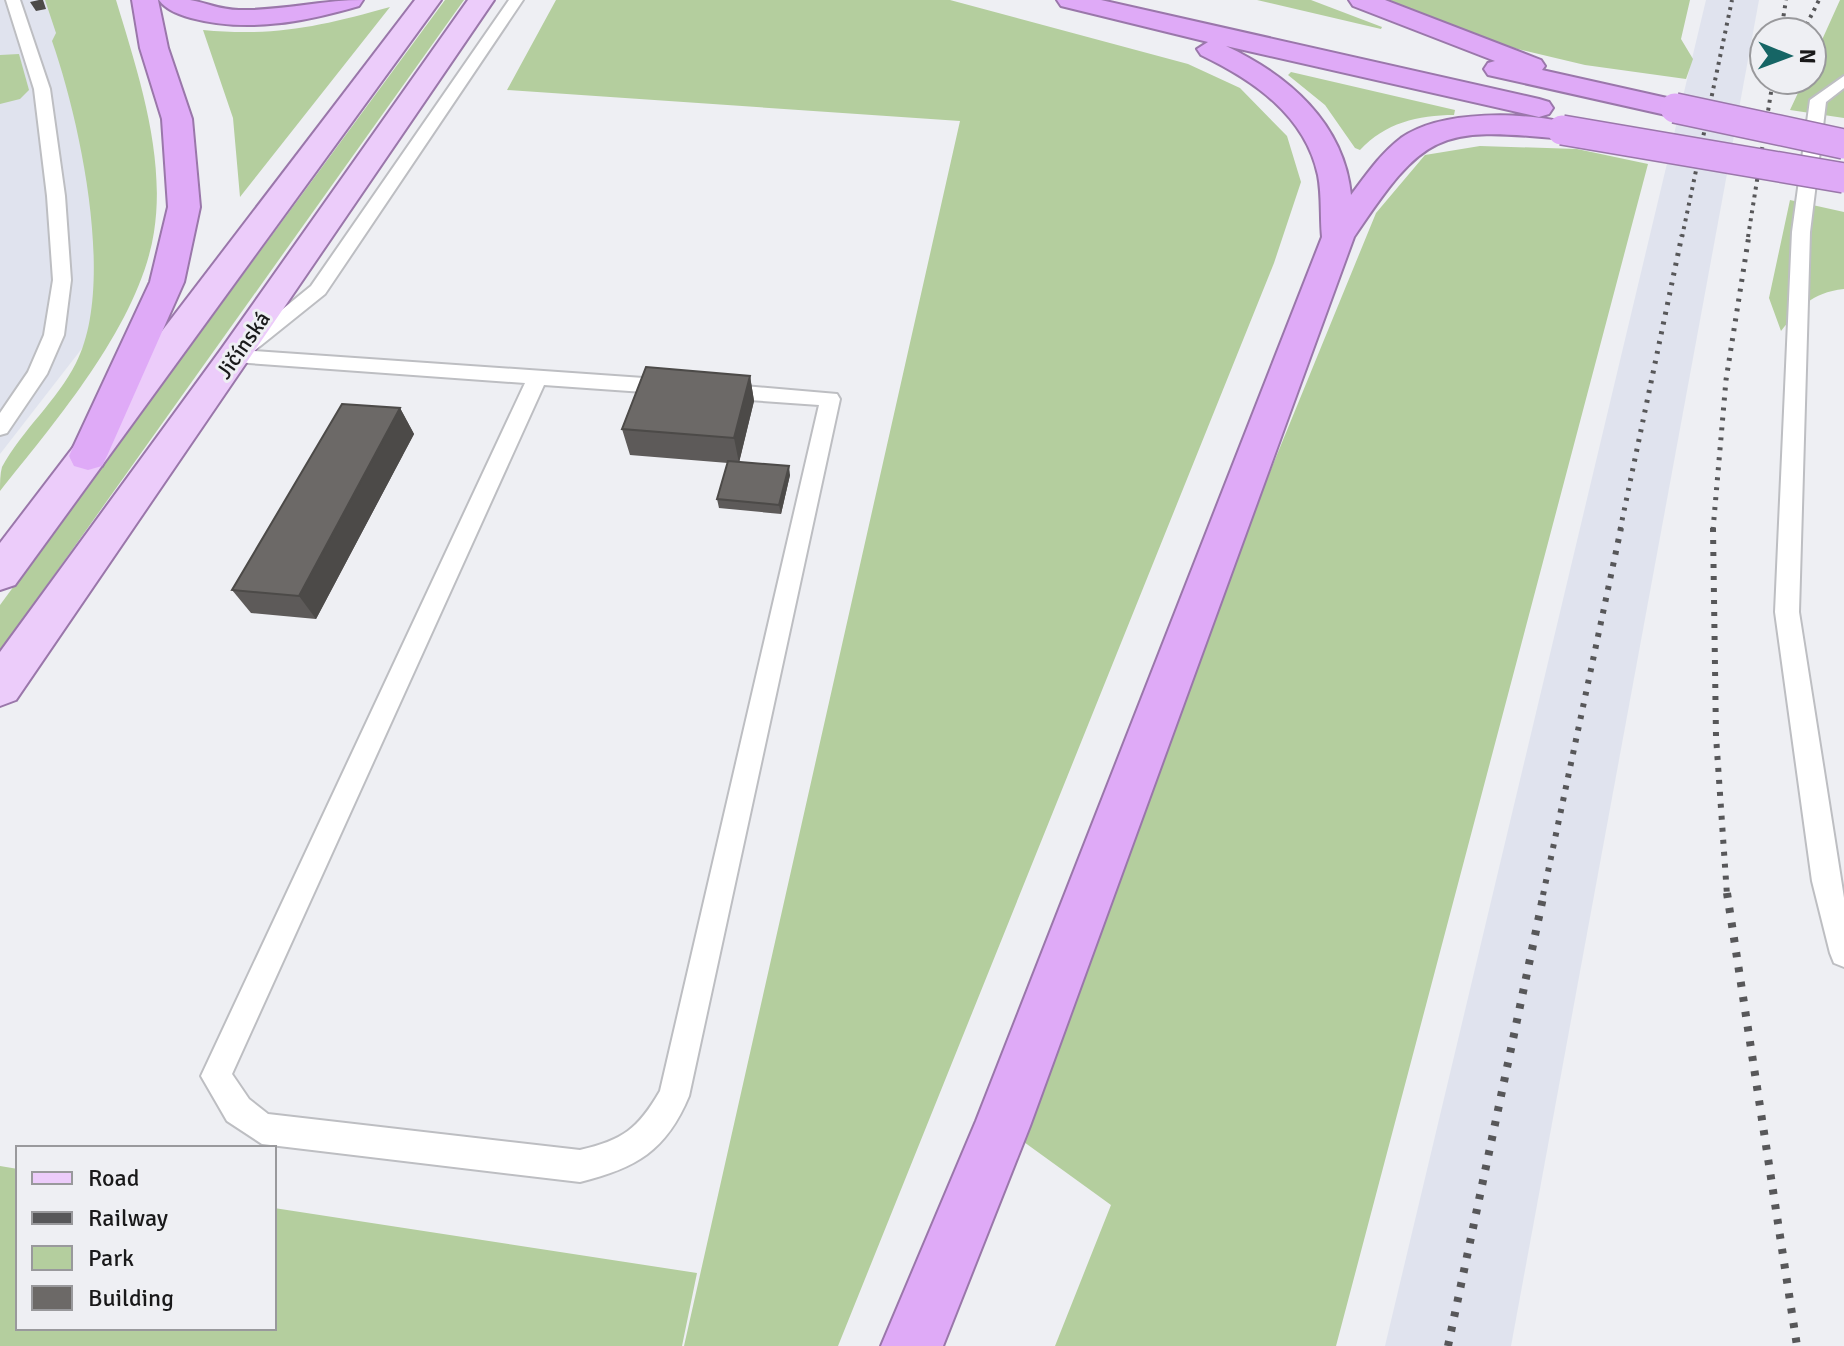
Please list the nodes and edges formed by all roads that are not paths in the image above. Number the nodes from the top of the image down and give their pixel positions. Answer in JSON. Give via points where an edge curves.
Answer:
{"nodes":[{"id":1,"x":13,"y":0,"type":"edge"},
{"id":2,"x":145,"y":0,"type":"edge"},
{"id":3,"x":172,"y":0,"type":"edge"},
{"id":4,"x":350,"y":0,"type":"edge"},
{"id":5,"x":428,"y":0,"type":"edge"},
{"id":6,"x":481,"y":0,"type":"edge"},
{"id":7,"x":516,"y":0,"type":"edge"},
{"id":8,"x":1070,"y":0,"type":"edge"},
{"id":9,"x":1362,"y":0,"type":"edge"},
{"id":10,"x":1147,"y":20,"type":"junction"},
{"id":11,"x":1428,"y":53,"type":"dead end"},
{"id":12,"x":1844,"y":81,"type":"edge"},
{"id":13,"x":1571,"y":104,"type":"junction"},
{"id":14,"x":1844,"y":144,"type":"edge"},
{"id":15,"x":1844,"y":176,"type":"edge"},
{"id":16,"x":1338,"y":237,"type":"junction"},
{"id":17,"x":235,"y":356,"type":"junction"},
{"id":18,"x":538,"y":377,"type":"junction"},
{"id":19,"x":0,"y":428,"type":"edge"},
{"id":20,"x":88,"y":456,"type":"junction"},
{"id":21,"x":0,"y":574,"type":"edge"},
{"id":22,"x":0,"y":687,"type":"edge"},
{"id":23,"x":1844,"y":953,"type":"edge"},
{"id":24,"x":912,"y":1346,"type":"edge"}],
"edges":[{"from":1,"to":19,"type":"lane","via":[[42,89],[62,280],[54,335],[37,374]]},
{"from":2,"to":20,"type":"highway","via":[[177,119],[184,207],[167,282]]},
{"from":3,"to":4,"type":"highway","via":[[201,12],[241,17],[301,13]]},
{"from":5,"to":20,"type":"main road"},
{"from":6,"to":17,"type":"main road","name":"Jičínská"},
{"from":7,"to":17,"type":"lane","via":[[318,290]]},
{"from":8,"to":10,"type":"highway"},
{"from":9,"to":13,"type":"highway","via":[[1495,55]]},
{"from":10,"to":13,"type":"highway"},
{"from":10,"to":16,"type":"highway","via":[[1227,56],[1299,110],[1333,173]]},
{"from":11,"to":13,"type":"highway"},
{"from":12,"to":23,"type":"lane","via":[[1818,100],[1801,232],[1787,612],[1826,881]]},
{"from":13,"to":14,"type":"highway","bridge":true,"via":[[1675,108]]},
{"from":13,"to":15,"type":"highway","bridge":true},
{"from":13,"to":16,"type":"highway","via":[[1523,126],[1441,129],[1413,143],[1381,176]]},
{"from":16,"to":24,"type":"highway","via":[[1002,1126]]},
{"from":17,"to":18,"type":"lane"},
{"from":17,"to":22,"type":"main road","name":"Jičínská"},
{"from":18,"to":18,"type":"lane","via":[[830,399],[674,1096],[653,1133],[622,1157],[580,1166],[262,1129],[238,1110],[216,1076]]},
{"from":20,"to":21,"type":"main road"}]}
